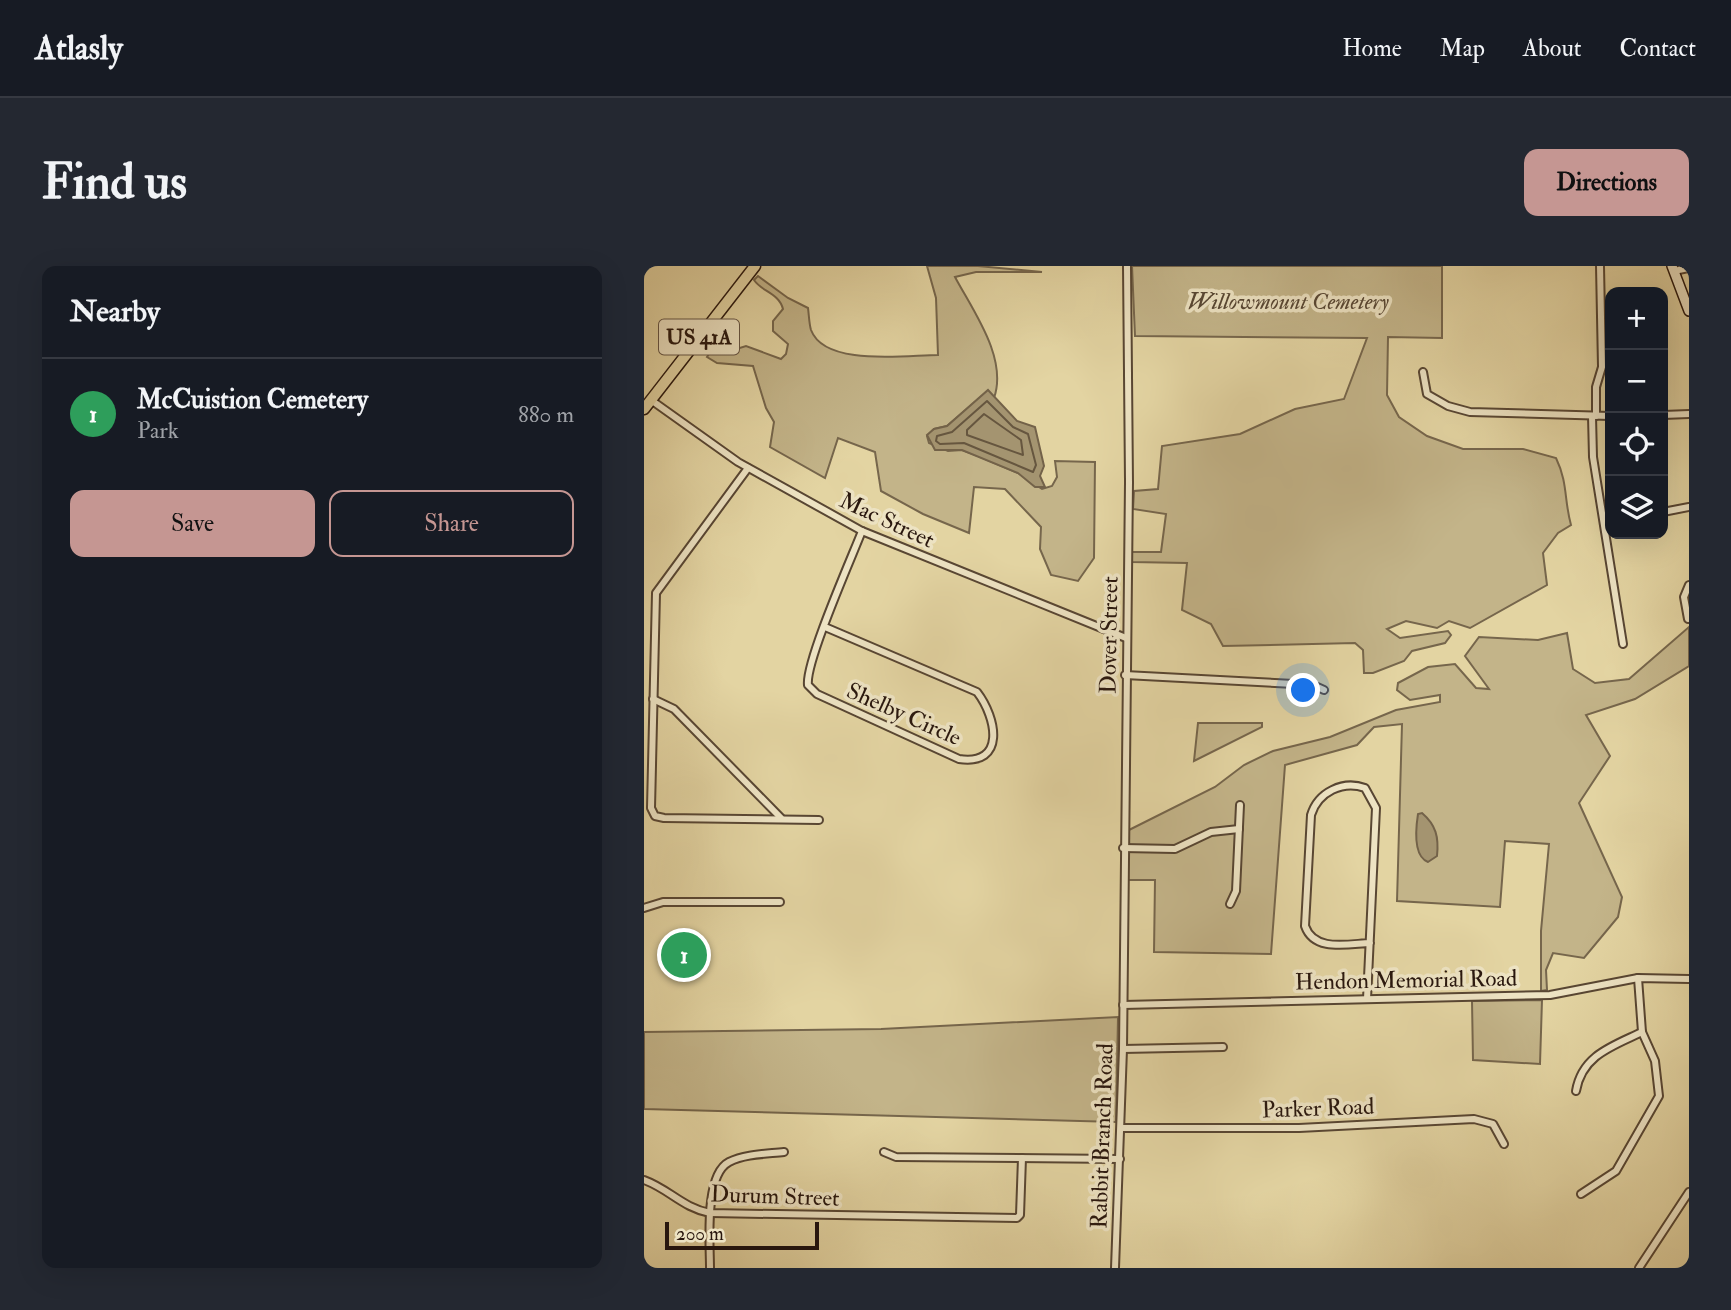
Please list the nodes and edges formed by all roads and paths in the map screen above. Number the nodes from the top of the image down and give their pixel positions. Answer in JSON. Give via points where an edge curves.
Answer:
{"nodes":[{"id":1,"x":755,"y":266,"type":"edge"},
{"id":2,"x":1127,"y":266,"type":"edge"},
{"id":3,"x":1601,"y":266,"type":"edge"},
{"id":4,"x":1689,"y":268,"type":"edge"},
{"id":5,"x":1673,"y":269,"type":"edge"},
{"id":6,"x":1689,"y":312,"type":"edge"},
{"id":7,"x":1423,"y":372,"type":"dead end"},
{"id":8,"x":647,"y":404,"type":"edge"},
{"id":9,"x":1689,"y":414,"type":"edge"},
{"id":10,"x":1668,"y":415,"type":"edge"},
{"id":11,"x":1594,"y":416,"type":"junction"},
{"id":12,"x":1605,"y":416,"type":"edge"},
{"id":13,"x":748,"y":468,"type":"junction"},
{"id":14,"x":1689,"y":507,"type":"edge"},
{"id":15,"x":1668,"y":511,"type":"edge"},
{"id":16,"x":1605,"y":517,"type":"edge"},
{"id":17,"x":862,"y":531,"type":"junction"},
{"id":18,"x":1609,"y":539,"type":"edge"},
{"id":19,"x":1689,"y":585,"type":"edge"},
{"id":20,"x":1688,"y":618,"type":"edge"},
{"id":21,"x":825,"y":627,"type":"junction"},
{"id":22,"x":1126,"y":638,"type":"junction"},
{"id":23,"x":1623,"y":644,"type":"dead end"},
{"id":24,"x":1125,"y":675,"type":"junction"},
{"id":25,"x":1324,"y":690,"type":"dead end"},
{"id":26,"x":653,"y":699,"type":"junction"},
{"id":27,"x":1240,"y":806,"type":"dead end"},
{"id":28,"x":781,"y":818,"type":"junction"},
{"id":29,"x":819,"y":820,"type":"dead end"},
{"id":30,"x":1239,"y":830,"type":"junction"},
{"id":31,"x":1123,"y":848,"type":"junction"},
{"id":32,"x":780,"y":902,"type":"dead end"},
{"id":33,"x":1230,"y":904,"type":"dead end"},
{"id":34,"x":644,"y":908,"type":"edge"},
{"id":35,"x":1370,"y":943,"type":"junction"},
{"id":36,"x":1638,"y":978,"type":"junction"},
{"id":37,"x":1689,"y":979,"type":"edge"},
{"id":38,"x":1367,"y":999,"type":"junction"},
{"id":39,"x":1123,"y":1005,"type":"junction"},
{"id":40,"x":1642,"y":1032,"type":"junction"},
{"id":41,"x":1223,"y":1046,"type":"dead end"},
{"id":42,"x":1123,"y":1049,"type":"junction"},
{"id":43,"x":1576,"y":1091,"type":"dead end"},
{"id":44,"x":1121,"y":1128,"type":"junction"},
{"id":45,"x":1504,"y":1144,"type":"dead end"},
{"id":46,"x":783,"y":1152,"type":"dead end"},
{"id":47,"x":884,"y":1152,"type":"dead end"},
{"id":48,"x":1022,"y":1158,"type":"junction"},
{"id":49,"x":1120,"y":1159,"type":"junction"},
{"id":50,"x":644,"y":1180,"type":"edge"},
{"id":51,"x":1689,"y":1192,"type":"edge"},
{"id":52,"x":1581,"y":1194,"type":"dead end"},
{"id":53,"x":710,"y":1213,"type":"junction"},
{"id":54,"x":709,"y":1268,"type":"edge"},
{"id":55,"x":1115,"y":1268,"type":"edge"},
{"id":56,"x":1640,"y":1268,"type":"edge"}],
"edges":[{"from":1,"to":8,"type":"main road","number":"US 41A"},
{"from":2,"to":22,"type":"street","name":"Dover Street"},
{"from":3,"to":11,"type":"street","via":[[1602,367]]},
{"from":4,"to":5,"type":"street"},
{"from":5,"to":6,"type":"street"},
{"from":7,"to":11,"type":"street","via":[[1427,394],[1470,412]]},
{"from":8,"to":13,"type":"street","name":"Mac Street"},
{"from":9,"to":10,"type":"street"},
{"from":11,"to":12,"type":"street"},
{"from":11,"to":16,"type":"street","via":[[1593,457]]},
{"from":13,"to":17,"type":"street","name":"Mac Street"},
{"from":13,"to":26,"type":"street","via":[[656,593]]},
{"from":14,"to":15,"type":"street"},
{"from":17,"to":21,"type":"street","name":"Shelby Circle"},
{"from":17,"to":22,"type":"street","name":"Mac Street"},
{"from":18,"to":23,"type":"street"},
{"from":19,"to":20,"type":"street","via":[[1684,597]]},
{"from":21,"to":21,"type":"street","name":"Shelby Circle","via":[[977,692],[993,736],[987,753],[980,759],[958,759],[817,694],[807,679]]},
{"from":22,"to":24,"type":"street","name":"Dover Street"},
{"from":24,"to":25,"type":"street","via":[[1313,685]]},
{"from":24,"to":31,"type":"street","name":"Dover Street"},
{"from":26,"to":28,"type":"street","via":[[674,709]]},
{"from":26,"to":28,"type":"street","via":[[650,796],[655,816]]},
{"from":27,"to":30,"type":"street"},
{"from":28,"to":29,"type":"street"},
{"from":30,"to":31,"type":"street","via":[[1211,832],[1175,849]]},
{"from":30,"to":33,"type":"street","via":[[1236,891]]},
{"from":31,"to":39,"type":"street","name":"Dover Street"},
{"from":32,"to":34,"type":"street","via":[[663,902]]},
{"from":35,"to":35,"type":"street","via":[[1376,808],[1365,788],[1346,785],[1319,799],[1311,814],[1305,926],[1312,938],[1325,944]]},
{"from":35,"to":38,"type":"street"},
{"from":36,"to":37,"type":"street","name":"Hendon Memorial Road"},
{"from":36,"to":38,"type":"street","name":"Hendon Memorial Road","via":[[1550,995]]},
{"from":36,"to":40,"type":"street"},
{"from":38,"to":39,"type":"street","name":"Hendon Memorial Road"},
{"from":39,"to":42,"type":"street","name":"Rabbit Branch Road"},
{"from":40,"to":43,"type":"street","via":[[1591,1058]]},
{"from":40,"to":52,"type":"street","via":[[1655,1061],[1660,1096],[1616,1171]]},
{"from":41,"to":42,"type":"street"},
{"from":42,"to":44,"type":"street","name":"Rabbit Branch Road"},
{"from":44,"to":45,"type":"street","name":"Parker Road","via":[[1299,1128],[1474,1119],[1493,1124]]},
{"from":44,"to":49,"type":"street","name":"Rabbit Branch Road"},
{"from":46,"to":53,"type":"street","via":[[728,1162],[718,1172]]},
{"from":47,"to":48,"type":"street","via":[[896,1157]]},
{"from":48,"to":49,"type":"street"},
{"from":48,"to":53,"type":"street","name":"Durum Street","via":[[1019,1217]]},
{"from":49,"to":55,"type":"street","name":"Rabbit Branch Road"},
{"from":50,"to":53,"type":"street","name":"Durum Street","via":[[692,1210]]},
{"from":51,"to":56,"type":"street"},
{"from":53,"to":54,"type":"street"}]}
